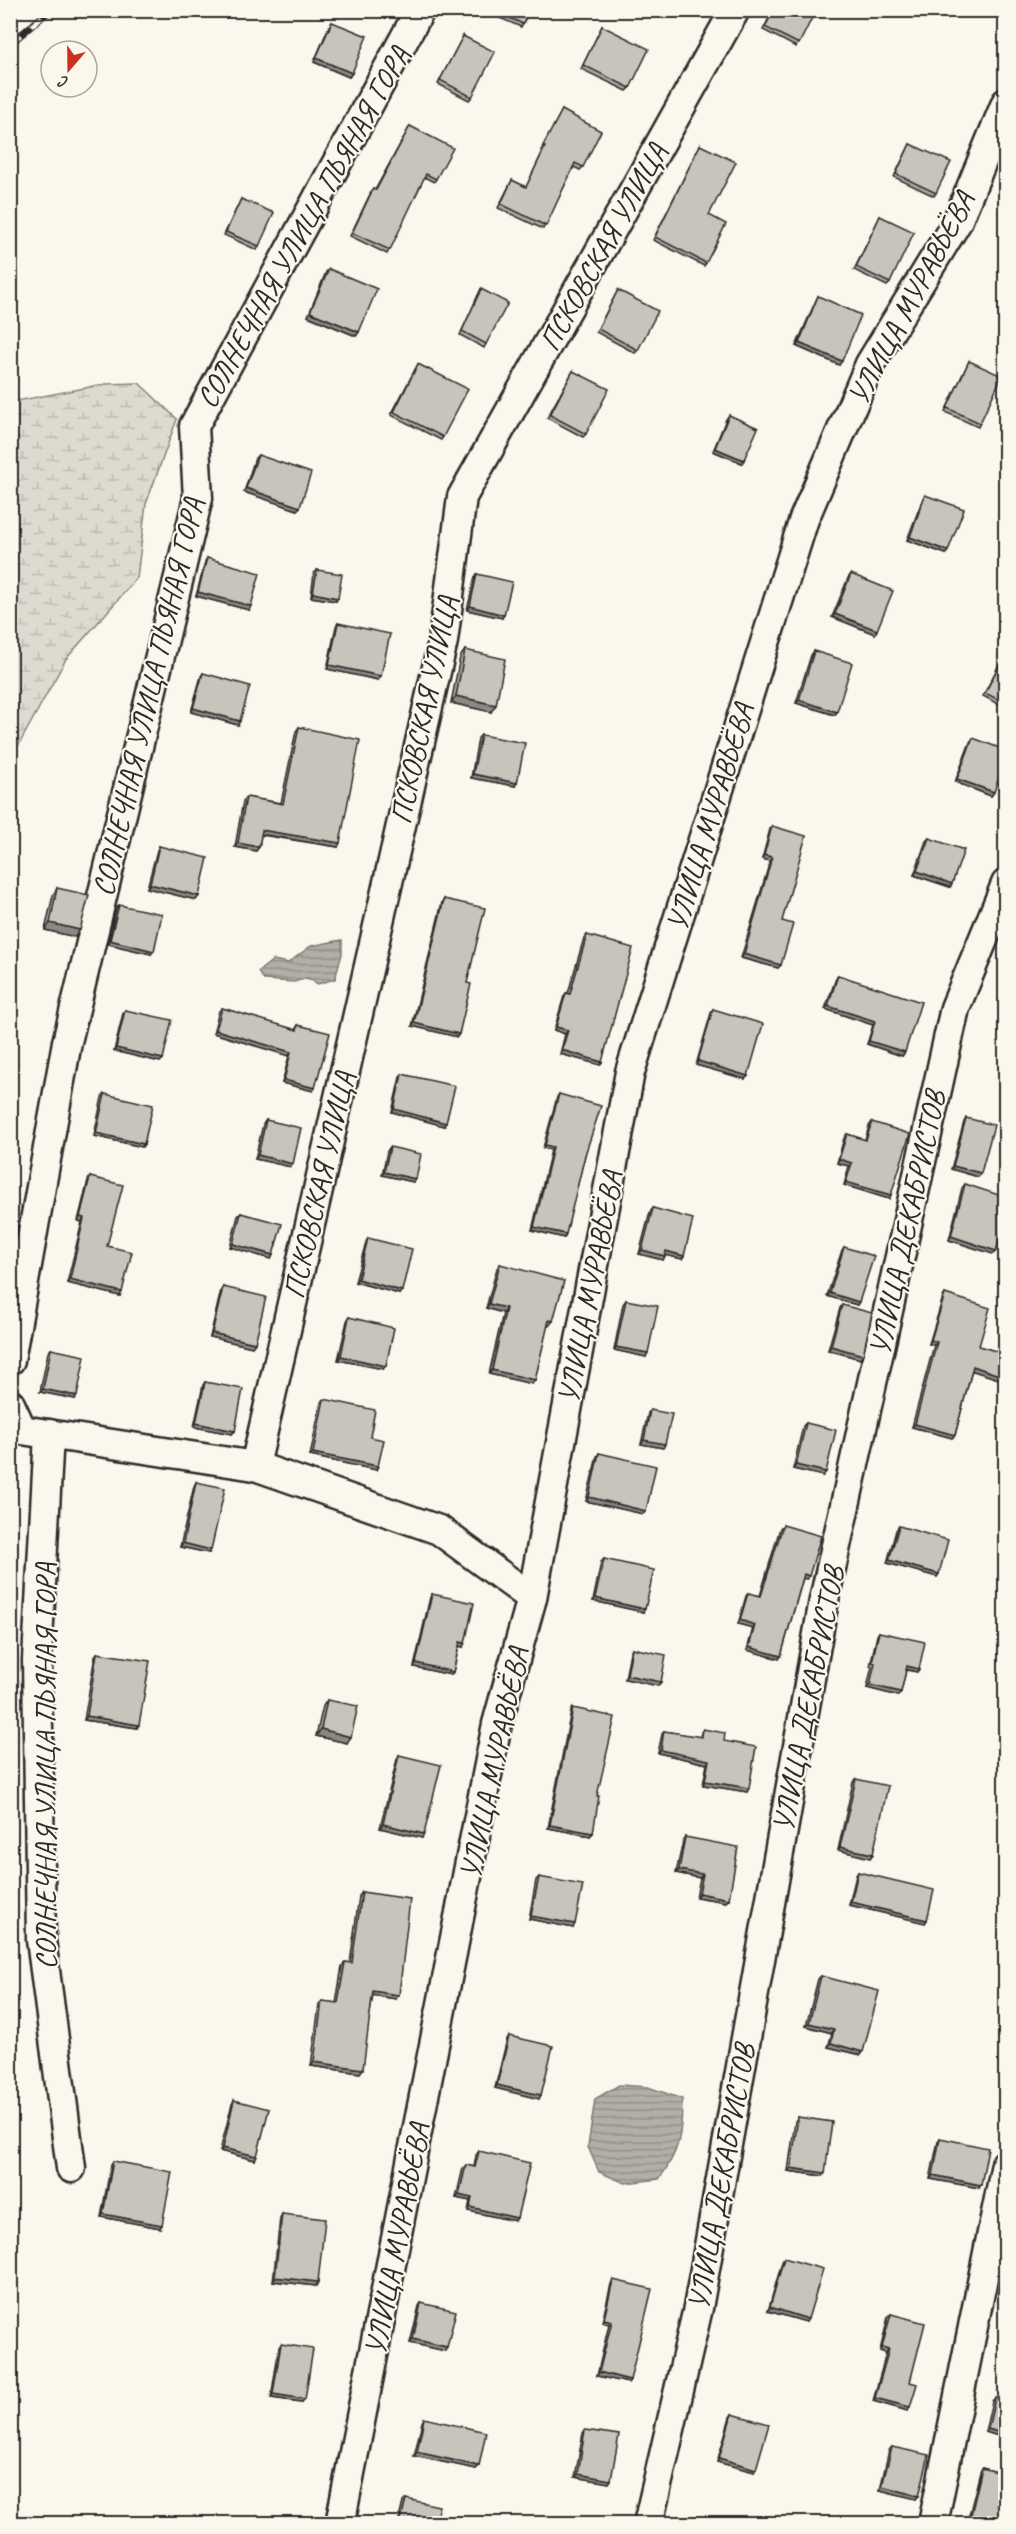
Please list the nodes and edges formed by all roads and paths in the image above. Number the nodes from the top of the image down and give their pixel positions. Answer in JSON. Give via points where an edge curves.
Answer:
{"nodes":[{"id":1,"x":420,"y":10,"type":"edge"},
{"id":2,"x":735,"y":10,"type":"edge"},
{"id":3,"x":1005,"y":103,"type":"edge"},
{"id":4,"x":1005,"y":884,"type":"edge"},
{"id":5,"x":10,"y":1360,"type":"edge"},
{"id":6,"x":10,"y":1404,"type":"edge"},
{"id":7,"x":49,"y":1434,"type":"junction"},
{"id":8,"x":255,"y":1466,"type":"junction"},
{"id":9,"x":532,"y":1598,"type":"junction"},
{"id":10,"x":1005,"y":2164,"type":"edge"},
{"id":11,"x":71,"y":2168,"type":"dead end"},
{"id":12,"x":340,"y":2523,"type":"edge"},
{"id":13,"x":648,"y":2523,"type":"edge"},
{"id":14,"x":933,"y":2523,"type":"edge"}],
"edges":[{"from":1,"to":5,"type":"street","name":"СОЛНЕЧНАЯ УЛИЦА ПЬЯНАЯ ГОРА","via":[[194,426],[198,498],[67,1042]]},
{"from":2,"to":8,"type":"street","name":"ПСКОВСКАЯ УЛИЦА","via":[[462,497],[443,641]]},
{"from":3,"to":9,"type":"street","name":"УЛИЦА МУРАВЬЁВА","via":[[957,222],[870,364],[800,530],[630,1072]]},
{"from":4,"to":13,"type":"street","name":"УЛИЦА ДЕКАБРИСТОВ","via":[[955,1008],[824,1600],[698,2308]]},
{"from":6,"to":7,"type":"street","via":[[22,1430]]},
{"from":7,"to":8,"type":"street"},
{"from":7,"to":11,"type":"street","name":"СОЛНЕЧНАЯ УЛИЦА ПЬЯНАЯ ГОРА","via":[[37,1660],[40,1940]]},
{"from":8,"to":9,"type":"street","via":[[439,1530]]},
{"from":9,"to":12,"type":"street","name":"УЛИЦА МУРАВЬЁВА","via":[[497,1724]]},
{"from":10,"to":14,"type":"street"}]}
